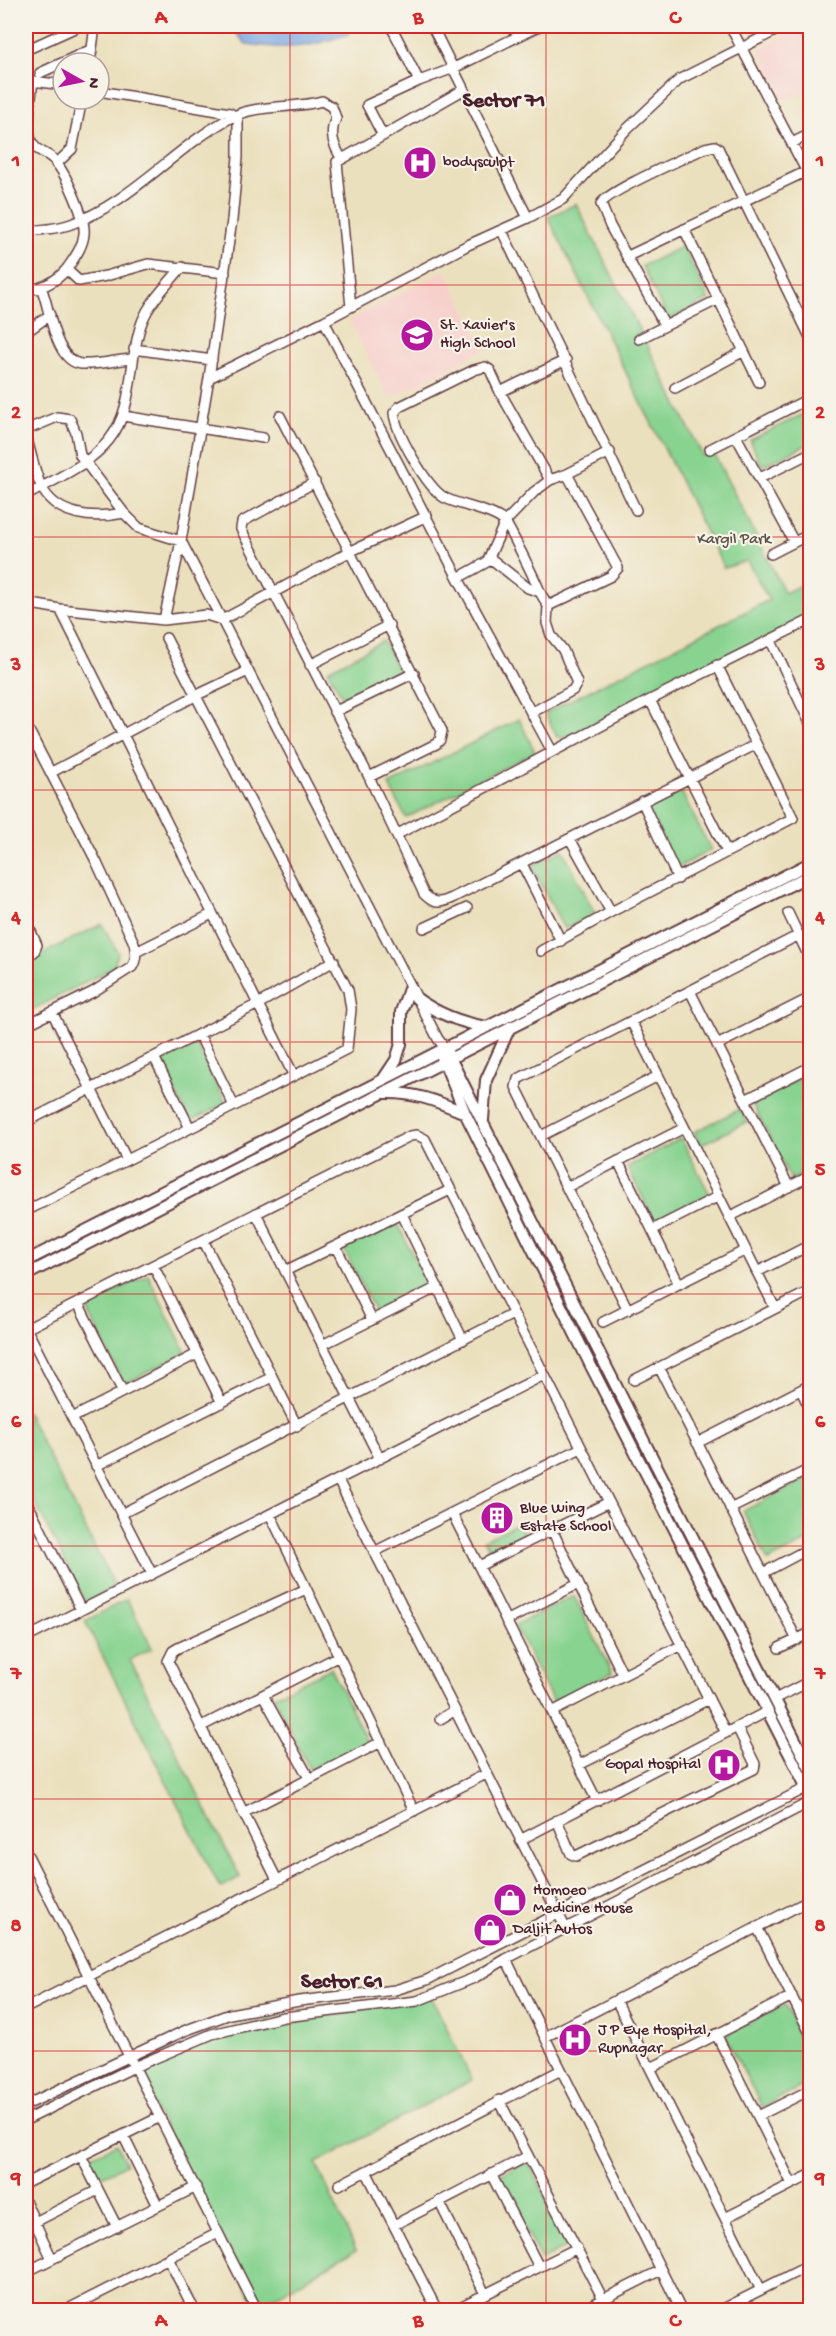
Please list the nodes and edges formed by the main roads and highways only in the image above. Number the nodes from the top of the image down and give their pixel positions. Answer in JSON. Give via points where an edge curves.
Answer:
{"nodes":[{"id":1,"x":810,"y":863,"type":"edge"},
{"id":2,"x":810,"y":875,"type":"edge"},
{"id":3,"x":410,"y":986,"type":"road end"},
{"id":4,"x":416,"y":998,"type":"road end"},
{"id":5,"x":488,"y":1027,"type":"junction"},
{"id":6,"x":510,"y":1027,"type":"junction"},
{"id":7,"x":443,"y":1051,"type":"junction"},
{"id":8,"x":382,"y":1081,"type":"junction"},
{"id":9,"x":380,"y":1094,"type":"junction"},
{"id":10,"x":465,"y":1113,"type":"junction"},
{"id":11,"x":484,"y":1126,"type":"junction"},
{"id":12,"x":26,"y":1261,"type":"edge"},
{"id":13,"x":26,"y":1275,"type":"edge"},
{"id":14,"x":810,"y":1769,"type":"edge"},
{"id":15,"x":809,"y":1789,"type":"edge"}],
"edges":[{"from":1,"to":5,"type":"main road"},
{"from":2,"to":6,"type":"main road"},
{"from":3,"to":8,"type":"main road","via":[[401,1012],[399,1052]]},
{"from":4,"to":5,"type":"main road","via":[[455,1019]]},
{"from":5,"to":7,"type":"main road"},
{"from":6,"to":7,"type":"main road"},
{"from":6,"to":11,"type":"main road","via":[[486,1080]]},
{"from":7,"to":8,"type":"main road"},
{"from":7,"to":9,"type":"main road"},
{"from":7,"to":10,"type":"main road"},
{"from":7,"to":11,"type":"main road"},
{"from":8,"to":12,"type":"main road"},
{"from":9,"to":10,"type":"main road","via":[[430,1098]]},
{"from":9,"to":13,"type":"main road"},
{"from":10,"to":15,"type":"main road"},
{"from":11,"to":14,"type":"main road"}]}
